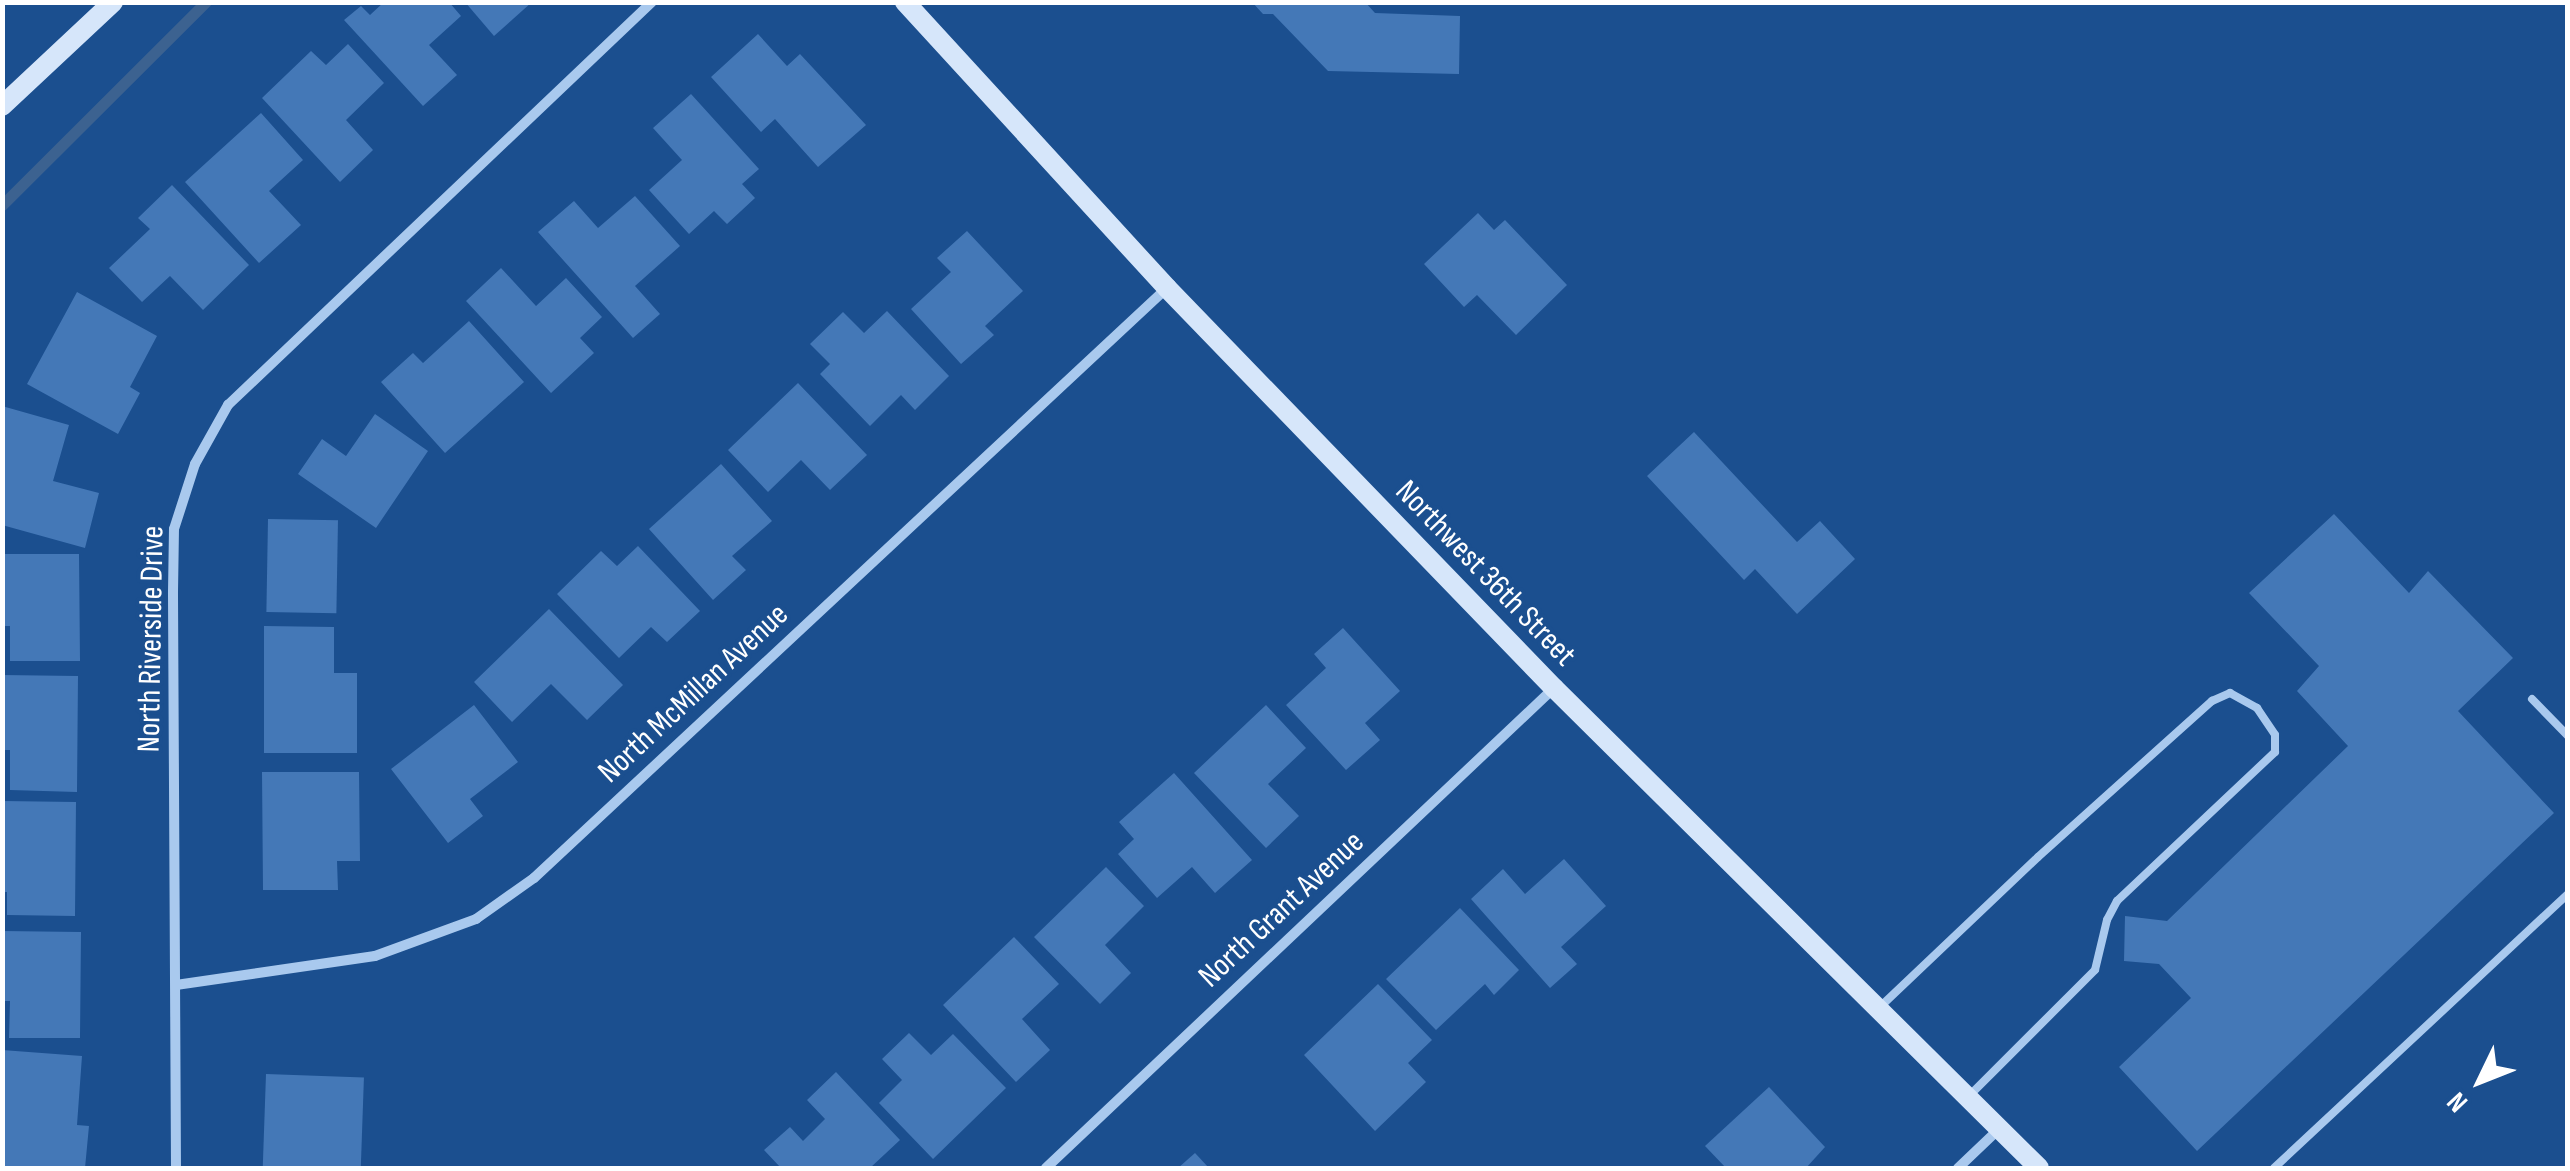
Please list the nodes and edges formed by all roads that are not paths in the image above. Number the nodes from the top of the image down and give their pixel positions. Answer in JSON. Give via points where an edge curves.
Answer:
{"nodes":[{"id":1,"x":113,"y":2,"type":"edge"},
{"id":2,"x":652,"y":2,"type":"edge"},
{"id":3,"x":906,"y":2,"type":"edge"},
{"id":4,"x":2,"y":106,"type":"edge"},
{"id":5,"x":1166,"y":288,"type":"junction"},
{"id":6,"x":1554,"y":688,"type":"junction"},
{"id":7,"x":2532,"y":700,"type":"dead end"},
{"id":8,"x":2568,"y":736,"type":"edge"},
{"id":9,"x":2568,"y":894,"type":"edge"},
{"id":10,"x":176,"y":985,"type":"junction"},
{"id":11,"x":1879,"y":1008,"type":"junction"},
{"id":12,"x":1969,"y":1096,"type":"junction"},
{"id":13,"x":2001,"y":1128,"type":"junction"},
{"id":14,"x":176,"y":1168,"type":"edge"},
{"id":15,"x":1046,"y":1168,"type":"edge"},
{"id":16,"x":1958,"y":1168,"type":"edge"},
{"id":17,"x":2039,"y":1168,"type":"edge"},
{"id":18,"x":2274,"y":1168,"type":"edge"}],
"edges":[{"from":1,"to":4,"type":"street"},
{"from":2,"to":10,"type":"street","name":"North Riverside Drive","via":[[228,406],[195,464],[174,528]]},
{"from":3,"to":5,"type":"street","name":"Northwest 36th Street"},
{"from":5,"to":6,"type":"street","name":"Northwest 36th Street"},
{"from":5,"to":10,"type":"street","name":"North McMillan Avenue","via":[[534,878],[476,919],[375,956]]},
{"from":6,"to":11,"type":"street","name":"Northwest 36th Street"},
{"from":6,"to":15,"type":"street","name":"North Grant Avenue"},
{"from":7,"to":8,"type":"lane"},
{"from":9,"to":18,"type":"lane"},
{"from":10,"to":14,"type":"street","name":"North Riverside Drive"},
{"from":11,"to":12,"type":"street","name":"Northwest 36th Street"},
{"from":11,"to":12,"type":"lane","via":[[2212,701],[2230,693],[2258,708],[2275,734],[2275,752],[2117,901],[2095,970]]},
{"from":12,"to":13,"type":"street","name":"Northwest 36th Street"},
{"from":13,"to":16,"type":"street"},
{"from":13,"to":17,"type":"street","name":"Northwest 36th Street"}]}
